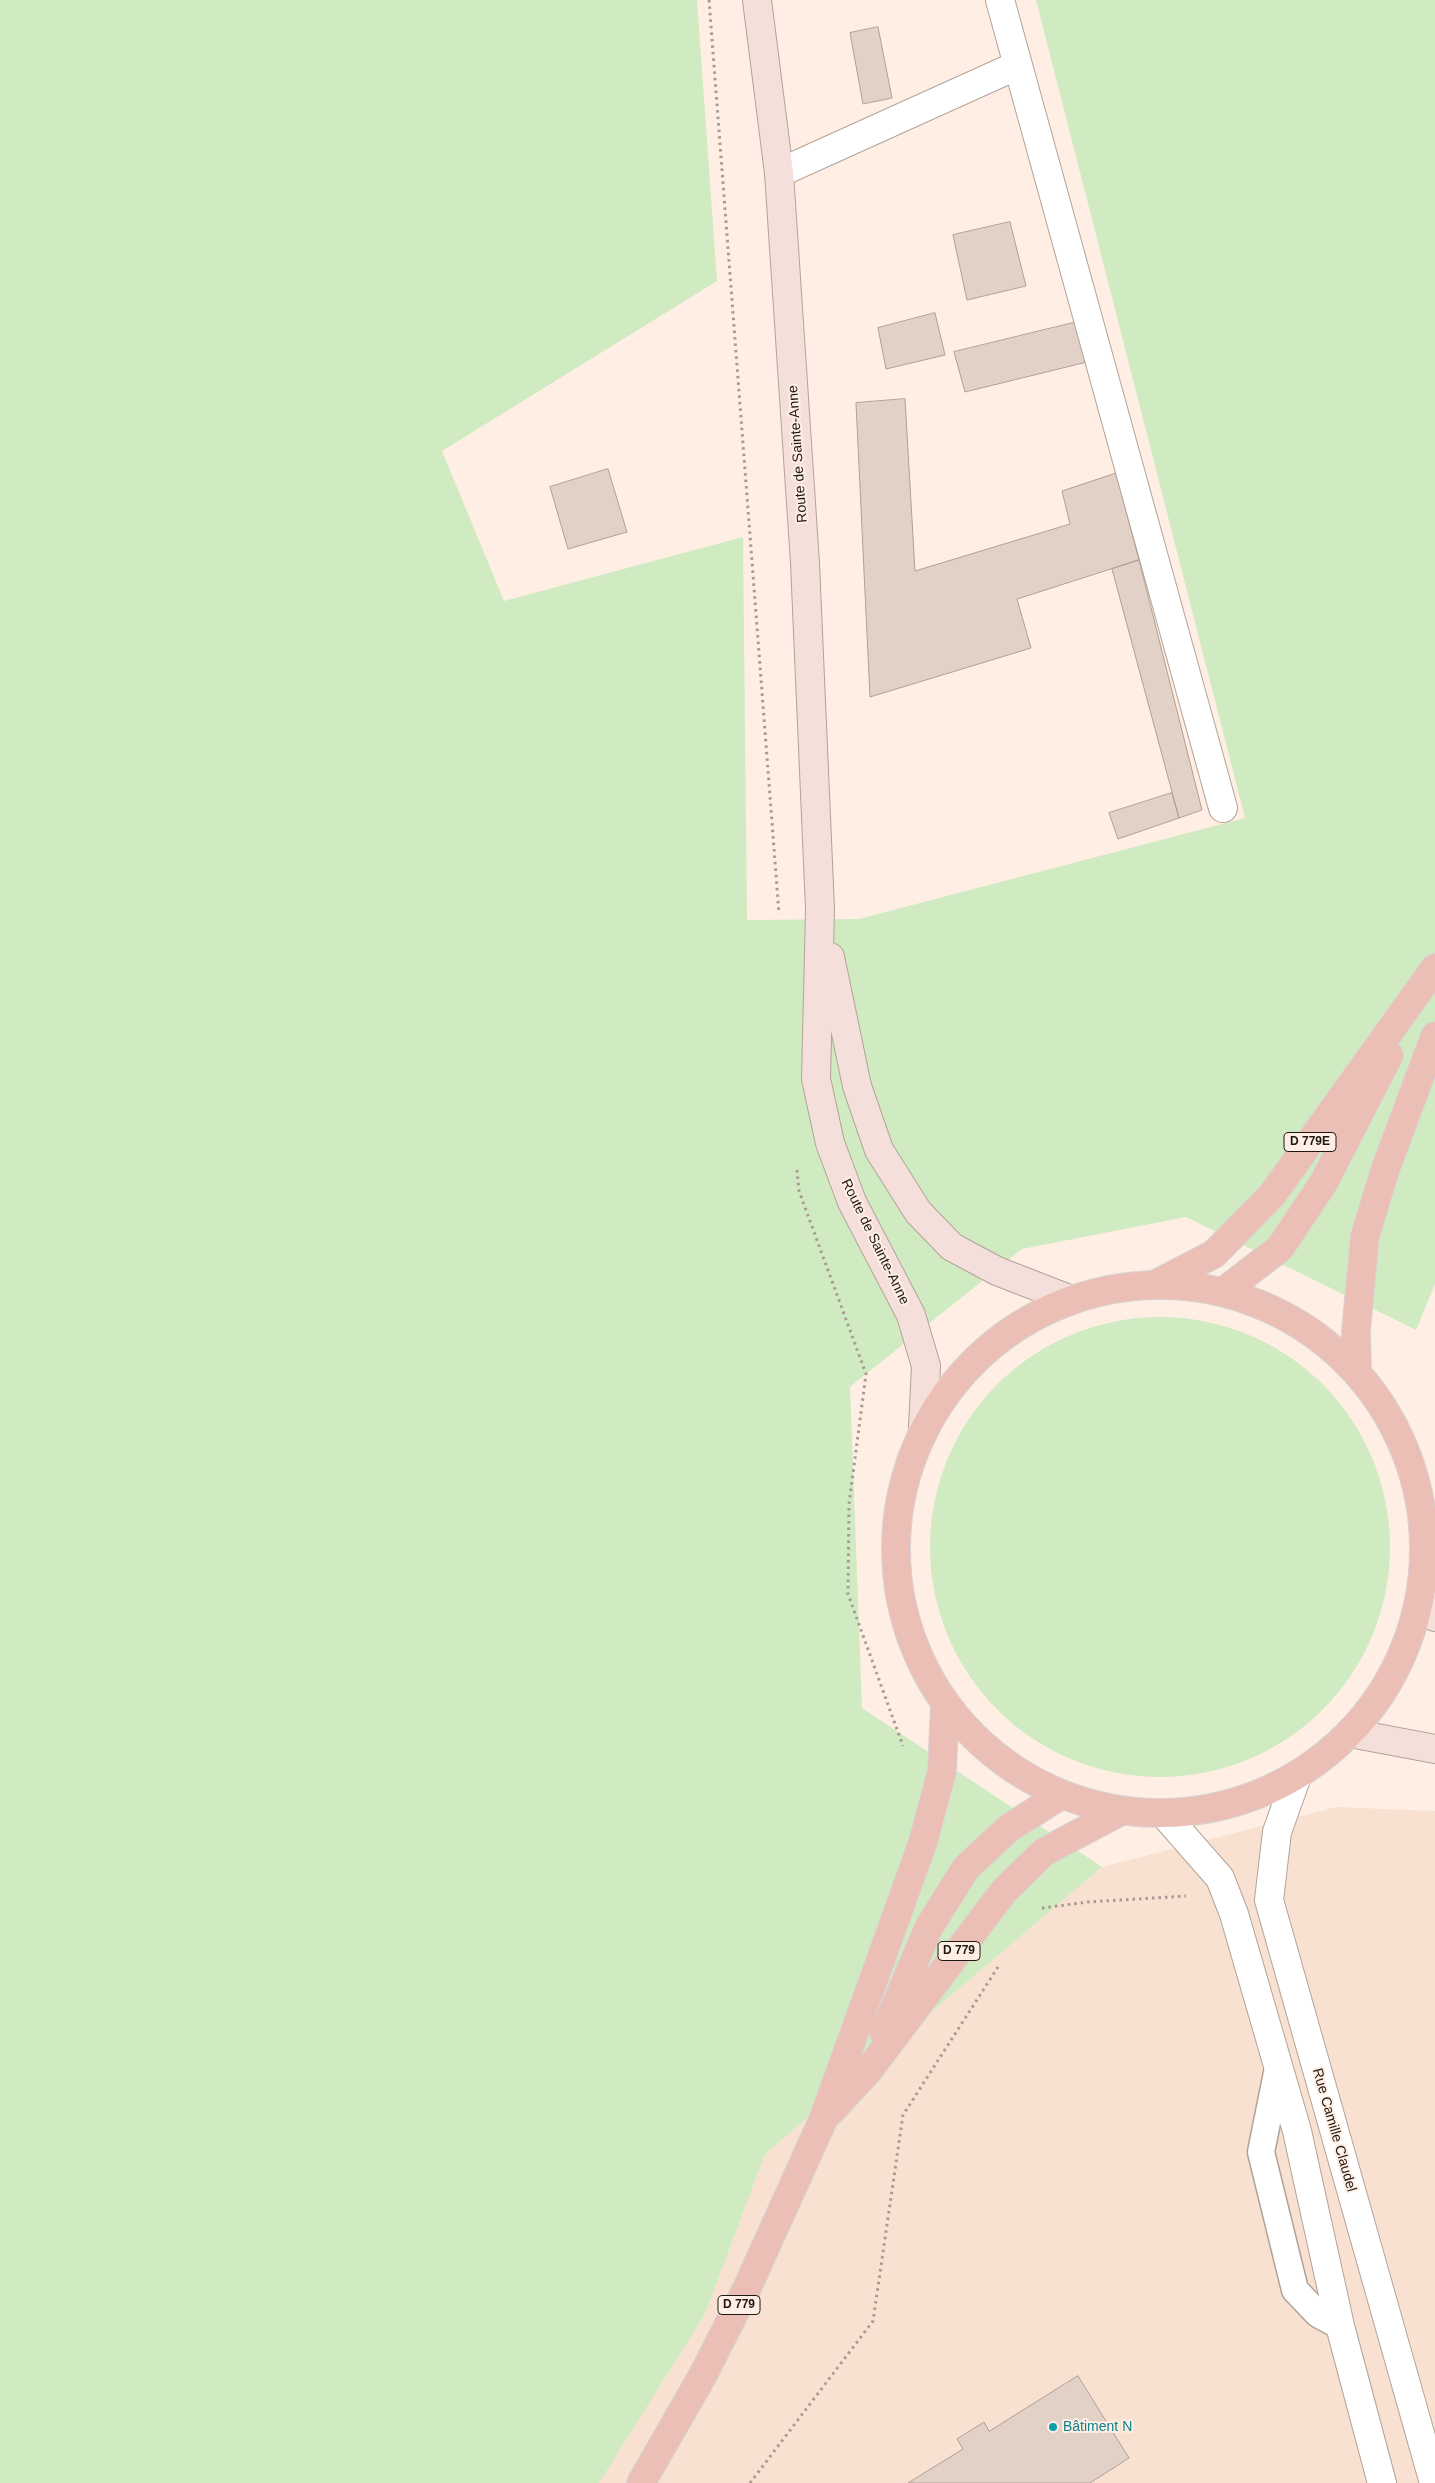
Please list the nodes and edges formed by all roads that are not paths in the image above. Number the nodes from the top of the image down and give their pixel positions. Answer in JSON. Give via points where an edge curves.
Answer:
{"nodes":[{"id":1,"x":757,"y":0,"type":"edge"},
{"id":2,"x":1000,"y":0,"type":"edge"},
{"id":3,"x":1018,"y":65,"type":"junction"},
{"id":4,"x":779,"y":172,"type":"junction"},
{"id":5,"x":1223,"y":808,"type":"dead end"},
{"id":6,"x":820,"y":909,"type":"junction"},
{"id":7,"x":1431,"y":974,"type":"edge"},
{"id":8,"x":1435,"y":1036,"type":"edge"},
{"id":9,"x":1156,"y":1284,"type":"junction"},
{"id":10,"x":1223,"y":1292,"type":"junction"},
{"id":11,"x":1069,"y":1299,"type":"junction"},
{"id":12,"x":1357,"y":1373,"type":"junction"},
{"id":13,"x":923,"y":1427,"type":"junction"},
{"id":14,"x":1428,"y":1607,"type":"edge"},
{"id":15,"x":946,"y":1705,"type":"junction"},
{"id":16,"x":1350,"y":1733,"type":"junction"},
{"id":17,"x":1435,"y":1749,"type":"edge"},
{"id":18,"x":1297,"y":1776,"type":"junction"},
{"id":19,"x":1061,"y":1795,"type":"junction"},
{"id":20,"x":1121,"y":1811,"type":"junction"},
{"id":21,"x":1163,"y":1814,"type":"junction"},
{"id":22,"x":1278,"y":2068,"type":"junction"},
{"id":23,"x":868,"y":2072,"type":"junction"},
{"id":24,"x":823,"y":2120,"type":"junction"},
{"id":25,"x":1340,"y":2326,"type":"junction"},
{"id":26,"x":641,"y":2483,"type":"edge"},
{"id":27,"x":1382,"y":2483,"type":"edge"},
{"id":28,"x":1434,"y":2483,"type":"edge"}],
"edges":[{"from":1,"to":4,"type":"main road","name":"Route de Sainte-Anne"},
{"from":2,"to":3,"type":"street"},
{"from":3,"to":4,"type":"street"},
{"from":3,"to":5,"type":"street"},
{"from":4,"to":6,"type":"main road","name":"Route de Sainte-Anne","via":[[805,564]]},
{"from":6,"to":11,"type":"main road","name":"Route de Sainte-Anne","via":[[856,1086],[879,1150],[918,1212],[952,1247],[997,1271]]},
{"from":6,"to":13,"type":"main road","name":"Route de Sainte-Anne","via":[[816,1079],[830,1143],[852,1202],[911,1315],[926,1366]]},
{"from":7,"to":9,"type":"main road","number":"D 779E","via":[[1272,1194],[1214,1254]]},
{"from":7,"to":10,"type":"main road","number":"D 779E","via":[[1324,1182],[1280,1248]]},
{"from":8,"to":12,"type":"main road","via":[[1385,1170],[1365,1236],[1356,1331]]},
{"from":9,"to":10,"type":"main road"},
{"from":9,"to":11,"type":"main road","via":[[1112,1288]]},
{"from":10,"to":12,"type":"main road","via":[[1273,1310],[1318,1338]]},
{"from":11,"to":13,"type":"main road","via":[[1010,1329],[960,1373]]},
{"from":12,"to":14,"type":"main road","via":[[1386,1412],[1410,1464],[1420,1501]]},
{"from":13,"to":15,"type":"main road","via":[[899,1496],[894,1569],[911,1640]]},
{"from":14,"to":16,"type":"main road","via":[[1382,1692]]},
{"from":15,"to":19,"type":"main road","via":[[997,1758]]},
{"from":15,"to":24,"type":"main road","number":"D 779","via":[[942,1771],[923,1842]]},
{"from":16,"to":17,"type":"main road"},
{"from":16,"to":18,"type":"main road","via":[[1326,1756]]},
{"from":18,"to":21,"type":"main road","via":[[1233,1804]]},
{"from":18,"to":28,"type":"street","name":"Rue Camille Claudel","via":[[1277,1832],[1269,1900]]},
{"from":19,"to":20,"type":"main road"},
{"from":19,"to":23,"type":"main road","number":"D 779","via":[[1009,1828],[966,1868],[929,1927]]},
{"from":20,"to":21,"type":"main road"},
{"from":20,"to":23,"type":"main road","number":"D 779","via":[[1044,1852],[1004,1890]]},
{"from":21,"to":22,"type":"street","via":[[1220,1878],[1234,1914]]},
{"from":22,"to":25,"type":"street","via":[[1297,2132]]},
{"from":22,"to":25,"type":"lane","via":[[1261,2152],[1295,2290],[1318,2314]]},
{"from":23,"to":24,"type":"main road","number":"D 779"},
{"from":24,"to":26,"type":"main road","number":"D 779","via":[[747,2288],[703,2375]]},
{"from":25,"to":27,"type":"street"}]}
